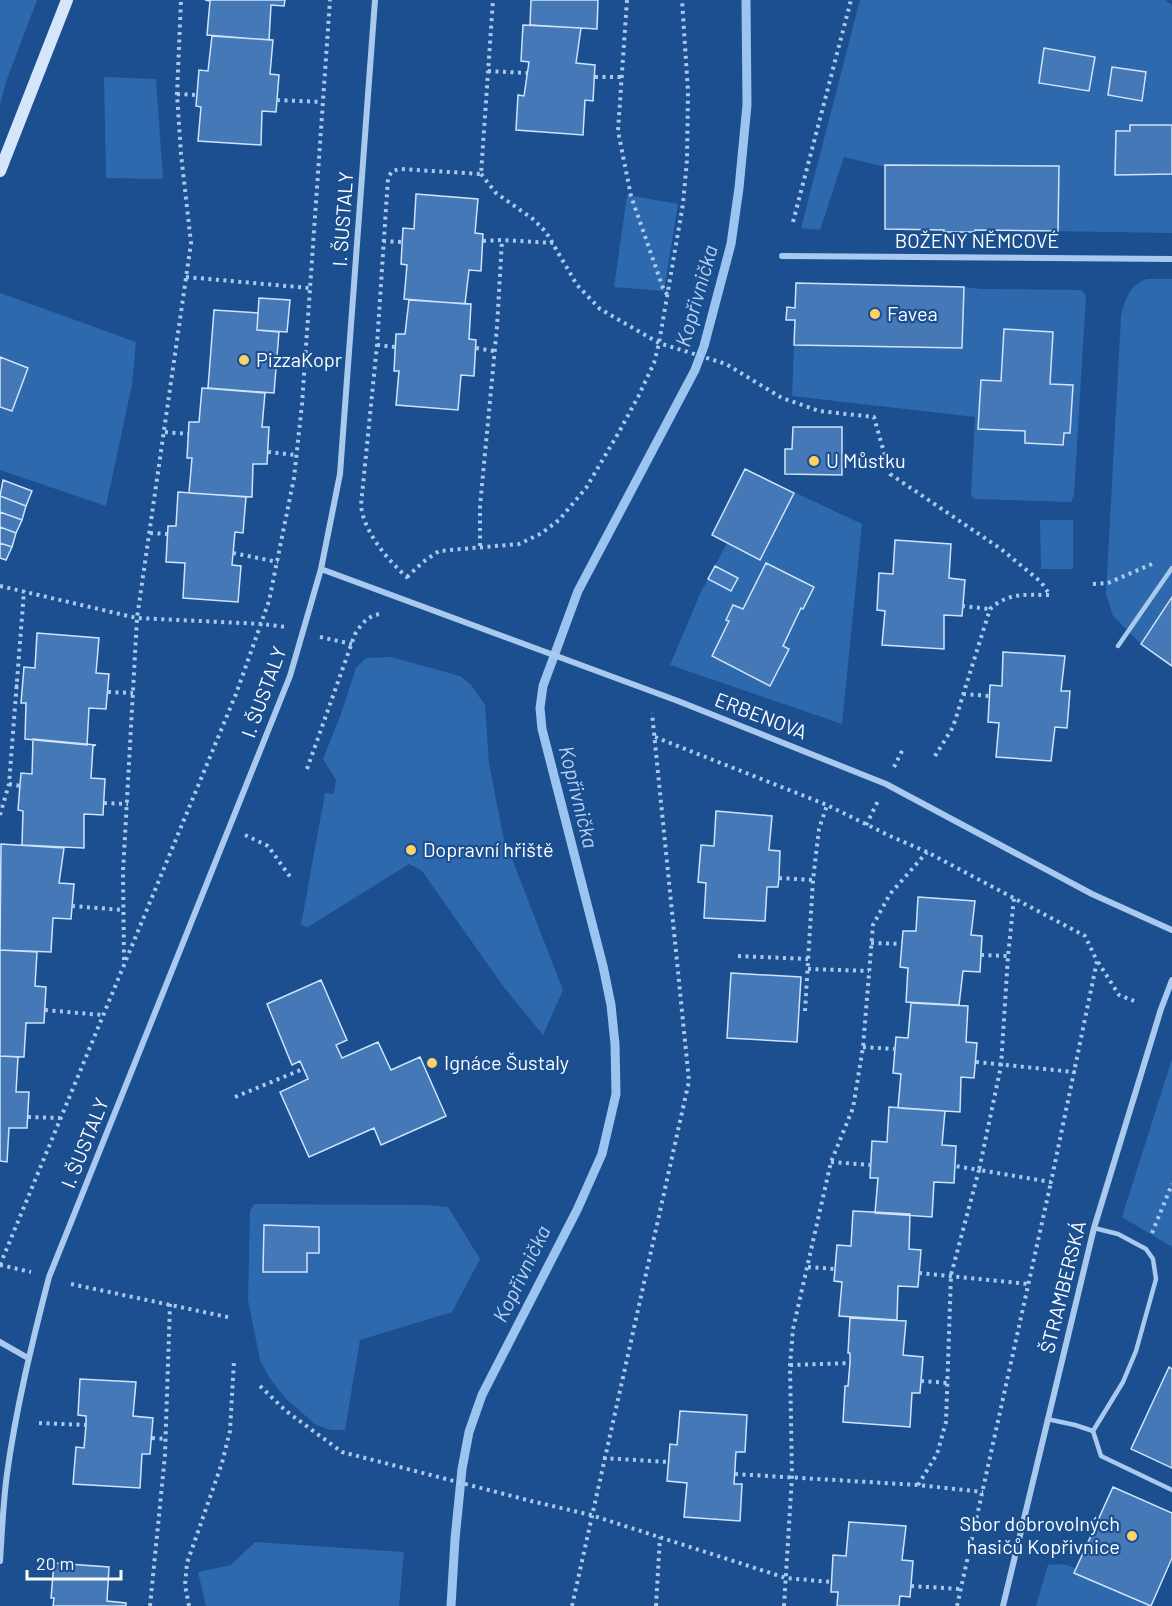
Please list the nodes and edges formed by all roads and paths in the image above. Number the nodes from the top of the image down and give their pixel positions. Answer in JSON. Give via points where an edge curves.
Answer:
{"nodes":[{"id":1,"x":67,"y":0,"type":"edge"},
{"id":2,"x":181,"y":0,"type":"edge"},
{"id":3,"x":330,"y":0,"type":"edge"},
{"id":4,"x":375,"y":0,"type":"edge"},
{"id":5,"x":493,"y":0,"type":"edge"},
{"id":6,"x":627,"y":0,"type":"edge"},
{"id":7,"x":682,"y":0,"type":"edge"},
{"id":8,"x":851,"y":0,"type":"edge"},
{"id":9,"x":488,"y":71,"type":"junction"},
{"id":10,"x":527,"y":73,"type":"dead end"},
{"id":11,"x":595,"y":77,"type":"dead end"},
{"id":12,"x":621,"y":77,"type":"junction"},
{"id":13,"x":177,"y":94,"type":"junction"},
{"id":14,"x":197,"y":96,"type":"dead end"},
{"id":15,"x":277,"y":100,"type":"dead end"},
{"id":16,"x":322,"y":102,"type":"junction"},
{"id":17,"x":0,"y":171,"type":"edge"},
{"id":18,"x":481,"y":174,"type":"junction"},
{"id":19,"x":793,"y":222,"type":"dead end"},
{"id":20,"x":502,"y":240,"type":"junction"},
{"id":21,"x":383,"y":241,"type":"junction"},
{"id":22,"x":483,"y":241,"type":"dead end"},
{"id":23,"x":402,"y":242,"type":"dead end"},
{"id":24,"x":553,"y":243,"type":"junction"},
{"id":25,"x":782,"y":256,"type":"dead end"},
{"id":26,"x":1172,"y":259,"type":"edge"},
{"id":27,"x":186,"y":277,"type":"junction"},
{"id":28,"x":309,"y":288,"type":"junction"},
{"id":29,"x":668,"y":295,"type":"junction"},
{"id":30,"x":659,"y":343,"type":"junction"},
{"id":31,"x":377,"y":345,"type":"junction"},
{"id":32,"x":395,"y":347,"type":"dead end"},
{"id":33,"x":476,"y":348,"type":"dead end"},
{"id":34,"x":494,"y":351,"type":"junction"},
{"id":35,"x":165,"y":432,"type":"junction"},
{"id":36,"x":188,"y":434,"type":"dead end"},
{"id":37,"x":268,"y":452,"type":"dead end"},
{"id":38,"x":296,"y":455,"type":"junction"},
{"id":39,"x":150,"y":533,"type":"junction"},
{"id":40,"x":167,"y":534,"type":"dead end"},
{"id":41,"x":480,"y":546,"type":"junction"},
{"id":42,"x":233,"y":553,"type":"dead end"},
{"id":43,"x":1161,"y":560,"type":"dead end"},
{"id":44,"x":278,"y":562,"type":"junction"},
{"id":45,"x":1172,"y":568,"type":"edge"},
{"id":46,"x":321,"y":569,"type":"junction"},
{"id":47,"x":1093,"y":584,"type":"dead end"},
{"id":48,"x":0,"y":585,"type":"edge"},
{"id":49,"x":24,"y":591,"type":"junction"},
{"id":50,"x":962,"y":606,"type":"dead end"},
{"id":51,"x":990,"y":609,"type":"junction"},
{"id":52,"x":392,"y":615,"type":"dead end"},
{"id":53,"x":137,"y":618,"type":"junction"},
{"id":54,"x":262,"y":624,"type":"junction"},
{"id":55,"x":292,"y":627,"type":"dead end"},
{"id":56,"x":320,"y":637,"type":"dead end"},
{"id":57,"x":352,"y":644,"type":"junction"},
{"id":58,"x":1118,"y":646,"type":"dead end"},
{"id":59,"x":15,"y":686,"type":"junction"},
{"id":60,"x":22,"y":687,"type":"dead end"},
{"id":61,"x":108,"y":692,"type":"dead end"},
{"id":62,"x":133,"y":693,"type":"junction"},
{"id":63,"x":963,"y":694,"type":"junction"},
{"id":64,"x":990,"y":696,"type":"dead end"},
{"id":65,"x":652,"y":711,"type":"dead end"},
{"id":66,"x":655,"y":737,"type":"junction"},
{"id":67,"x":935,"y":756,"type":"dead end"},
{"id":68,"x":307,"y":769,"type":"dead end"},
{"id":69,"x":9,"y":784,"type":"junction"},
{"id":70,"x":21,"y":786,"type":"dead end"},
{"id":71,"x":104,"y":803,"type":"dead end"},
{"id":72,"x":128,"y":804,"type":"junction"},
{"id":73,"x":827,"y":805,"type":"junction"},
{"id":74,"x":0,"y":815,"type":"edge"},
{"id":75,"x":230,"y":828,"type":"junction"},
{"id":76,"x":927,"y":852,"type":"junction"},
{"id":77,"x":291,"y":878,"type":"dead end"},
{"id":78,"x":778,"y":878,"type":"dead end"},
{"id":79,"x":813,"y":880,"type":"junction"},
{"id":80,"x":1014,"y":898,"type":"junction"},
{"id":81,"x":72,"y":906,"type":"dead end"},
{"id":82,"x":123,"y":910,"type":"junction"},
{"id":83,"x":1172,"y":930,"type":"edge"},
{"id":84,"x":871,"y":943,"type":"junction"},
{"id":85,"x":902,"y":944,"type":"dead end"},
{"id":86,"x":981,"y":955,"type":"dead end"},
{"id":87,"x":738,"y":956,"type":"dead end"},
{"id":88,"x":1008,"y":956,"type":"junction"},
{"id":89,"x":808,"y":959,"type":"junction"},
{"id":90,"x":1097,"y":961,"type":"junction"},
{"id":91,"x":124,"y":963,"type":"junction"},
{"id":92,"x":808,"y":969,"type":"junction"},
{"id":93,"x":869,"y":971,"type":"junction"},
{"id":94,"x":1172,"y":980,"type":"edge"},
{"id":95,"x":1134,"y":1001,"type":"dead end"},
{"id":96,"x":45,"y":1010,"type":"dead end"},
{"id":97,"x":805,"y":1011,"type":"dead end"},
{"id":98,"x":102,"y":1016,"type":"junction"},
{"id":99,"x":863,"y":1047,"type":"junction"},
{"id":100,"x":895,"y":1049,"type":"dead end"},
{"id":101,"x":976,"y":1062,"type":"dead end"},
{"id":102,"x":1001,"y":1066,"type":"junction"},
{"id":103,"x":303,"y":1069,"type":"dead end"},
{"id":104,"x":1074,"y":1072,"type":"junction"},
{"id":105,"x":236,"y":1097,"type":"dead end"},
{"id":106,"x":28,"y":1117,"type":"dead end"},
{"id":107,"x":60,"y":1118,"type":"junction"},
{"id":108,"x":831,"y":1162,"type":"junction"},
{"id":109,"x":871,"y":1166,"type":"dead end"},
{"id":110,"x":955,"y":1166,"type":"dead end"},
{"id":111,"x":979,"y":1170,"type":"junction"},
{"id":112,"x":1051,"y":1182,"type":"junction"},
{"id":113,"x":1172,"y":1184,"type":"edge"},
{"id":114,"x":1094,"y":1228,"type":"junction"},
{"id":115,"x":1146,"y":1249,"type":"junction"},
{"id":116,"x":0,"y":1265,"type":"edge"},
{"id":117,"x":808,"y":1267,"type":"junction"},
{"id":118,"x":835,"y":1269,"type":"dead end"},
{"id":119,"x":34,"y":1273,"type":"dead end"},
{"id":120,"x":919,"y":1273,"type":"dead end"},
{"id":121,"x":951,"y":1275,"type":"junction"},
{"id":122,"x":71,"y":1284,"type":"dead end"},
{"id":123,"x":1029,"y":1284,"type":"junction"},
{"id":124,"x":170,"y":1304,"type":"junction"},
{"id":125,"x":232,"y":1318,"type":"dead end"},
{"id":126,"x":0,"y":1342,"type":"edge"},
{"id":127,"x":28,"y":1358,"type":"junction"},
{"id":128,"x":234,"y":1361,"type":"dead end"},
{"id":129,"x":850,"y":1363,"type":"dead end"},
{"id":130,"x":790,"y":1365,"type":"junction"},
{"id":131,"x":921,"y":1382,"type":"dead end"},
{"id":132,"x":948,"y":1383,"type":"junction"},
{"id":133,"x":260,"y":1386,"type":"dead end"},
{"id":134,"x":1047,"y":1419,"type":"junction"},
{"id":135,"x":39,"y":1423,"type":"dead end"},
{"id":136,"x":86,"y":1425,"type":"dead end"},
{"id":137,"x":1093,"y":1431,"type":"junction"},
{"id":138,"x":152,"y":1438,"type":"dead end"},
{"id":139,"x":166,"y":1439,"type":"junction"},
{"id":140,"x":603,"y":1458,"type":"junction"},
{"id":141,"x":668,"y":1462,"type":"dead end"},
{"id":142,"x":735,"y":1474,"type":"dead end"},
{"id":143,"x":792,"y":1477,"type":"junction"},
{"id":144,"x":918,"y":1485,"type":"junction"},
{"id":145,"x":1172,"y":1490,"type":"edge"},
{"id":146,"x":983,"y":1492,"type":"junction"},
{"id":147,"x":591,"y":1515,"type":"junction"},
{"id":148,"x":660,"y":1537,"type":"junction"},
{"id":149,"x":0,"y":1561,"type":"edge"},
{"id":150,"x":786,"y":1578,"type":"junction"},
{"id":151,"x":831,"y":1582,"type":"dead end"},
{"id":152,"x":911,"y":1586,"type":"dead end"},
{"id":153,"x":961,"y":1589,"type":"junction"},
{"id":154,"x":150,"y":1606,"type":"edge"},
{"id":155,"x":189,"y":1606,"type":"edge"},
{"id":156,"x":572,"y":1606,"type":"edge"},
{"id":157,"x":656,"y":1606,"type":"edge"},
{"id":158,"x":784,"y":1606,"type":"edge"},
{"id":159,"x":957,"y":1606,"type":"edge"},
{"id":160,"x":1003,"y":1606,"type":"edge"}],
"edges":[{"from":1,"to":17,"type":"main road"},
{"from":2,"to":13,"type":"path"},
{"from":3,"to":16,"type":"path"},
{"from":4,"to":46,"type":"street","name":"I. ŠUSTALY","via":[[340,474]]},
{"from":5,"to":9,"type":"path"},
{"from":6,"to":12,"type":"path"},
{"from":7,"to":29,"type":"path","via":[[688,137],[683,204]]},
{"from":8,"to":19,"type":"path"},
{"from":9,"to":10,"type":"path"},
{"from":9,"to":18,"type":"path"},
{"from":11,"to":12,"type":"path"},
{"from":12,"to":29,"type":"path","via":[[618,131],[631,196]]},
{"from":13,"to":14,"type":"path"},
{"from":13,"to":27,"type":"path","via":[[191,243]]},
{"from":15,"to":16,"type":"path"},
{"from":16,"to":28,"type":"path"},
{"from":18,"to":21,"type":"path","via":[[392,171],[387,178]]},
{"from":18,"to":24,"type":"path","via":[[496,193],[533,219]]},
{"from":20,"to":22,"type":"path"},
{"from":20,"to":24,"type":"path"},
{"from":20,"to":34,"type":"path"},
{"from":21,"to":23,"type":"path"},
{"from":21,"to":31,"type":"path"},
{"from":24,"to":30,"type":"path","via":[[577,285],[600,309]]},
{"from":25,"to":26,"type":"street","name":"BOŽENY NĚMCOVÉ"},
{"from":27,"to":28,"type":"path"},
{"from":27,"to":35,"type":"path"},
{"from":28,"to":38,"type":"path"},
{"from":29,"to":30,"type":"path"},
{"from":30,"to":41,"type":"path","via":[[654,363],[619,432],[586,488],[559,520],[519,544]]},
{"from":30,"to":51,"type":"path","via":[[726,364],[782,398],[819,411],[874,417],[890,474],[1001,549],[1041,582],[1050,595],[1014,595]]},
{"from":31,"to":32,"type":"path"},
{"from":31,"to":41,"type":"path","via":[[362,505],[368,528],[407,578],[439,551]]},
{"from":33,"to":34,"type":"path"},
{"from":34,"to":41,"type":"path"},
{"from":35,"to":36,"type":"path"},
{"from":35,"to":39,"type":"path"},
{"from":37,"to":38,"type":"path"},
{"from":38,"to":44,"type":"path"},
{"from":39,"to":40,"type":"path"},
{"from":39,"to":53,"type":"path"},
{"from":42,"to":44,"type":"path"},
{"from":43,"to":47,"type":"path","via":[[1108,583]]},
{"from":44,"to":54,"type":"path"},
{"from":45,"to":58,"type":"lane"},
{"from":46,"to":75,"type":"street","name":"I. ŠUSTALY","via":[[290,676]]},
{"from":46,"to":83,"type":"street","name":"ERBENOVA","via":[[886,784],[1092,894]]},
{"from":48,"to":49,"type":"path"},
{"from":49,"to":53,"type":"path"},
{"from":49,"to":59,"type":"path"},
{"from":50,"to":51,"type":"path"},
{"from":51,"to":63,"type":"path"},
{"from":52,"to":57,"type":"path","via":[[378,614],[365,619]]},
{"from":53,"to":54,"type":"path"},
{"from":53,"to":62,"type":"path"},
{"from":54,"to":55,"type":"path"},
{"from":54,"to":91,"type":"path"},
{"from":56,"to":57,"type":"path"},
{"from":57,"to":68,"type":"path"},
{"from":59,"to":60,"type":"path"},
{"from":59,"to":69,"type":"path"},
{"from":61,"to":62,"type":"path"},
{"from":62,"to":72,"type":"path"},
{"from":63,"to":64,"type":"path"},
{"from":63,"to":67,"type":"path","via":[[953,727]]},
{"from":65,"to":66,"type":"path"},
{"from":66,"to":73,"type":"path"},
{"from":66,"to":140,"type":"path","via":[[689,1082]]},
{"from":69,"to":70,"type":"path"},
{"from":69,"to":74,"type":"path"},
{"from":71,"to":72,"type":"path"},
{"from":72,"to":82,"type":"path"},
{"from":73,"to":76,"type":"path"},
{"from":73,"to":79,"type":"path","via":[[819,829]]},
{"from":75,"to":77,"type":"path","via":[[268,846]]},
{"from":75,"to":127,"type":"street","name":"I. ŠUSTALY","via":[[49,1277]]},
{"from":76,"to":80,"type":"path"},
{"from":76,"to":84,"type":"path","via":[[890,894],[873,925]]},
{"from":78,"to":79,"type":"path"},
{"from":79,"to":89,"type":"path"},
{"from":80,"to":88,"type":"path"},
{"from":80,"to":90,"type":"path","via":[[1085,936]]},
{"from":81,"to":82,"type":"path"},
{"from":82,"to":91,"type":"path"},
{"from":84,"to":85,"type":"path"},
{"from":84,"to":93,"type":"path"},
{"from":86,"to":88,"type":"path"},
{"from":87,"to":89,"type":"path"},
{"from":88,"to":102,"type":"path"},
{"from":89,"to":92,"type":"path"},
{"from":90,"to":95,"type":"path","via":[[1119,995]]},
{"from":90,"to":104,"type":"path"},
{"from":91,"to":98,"type":"path"},
{"from":92,"to":93,"type":"path"},
{"from":92,"to":97,"type":"path"},
{"from":93,"to":99,"type":"path"},
{"from":94,"to":114,"type":"street","name":"ŠTRAMBERSKÁ"},
{"from":96,"to":98,"type":"path"},
{"from":98,"to":107,"type":"path"},
{"from":99,"to":100,"type":"path"},
{"from":99,"to":108,"type":"path","via":[[853,1108]]},
{"from":101,"to":102,"type":"path"},
{"from":102,"to":104,"type":"path"},
{"from":102,"to":111,"type":"path"},
{"from":103,"to":105,"type":"path"},
{"from":104,"to":112,"type":"path"},
{"from":106,"to":107,"type":"path"},
{"from":107,"to":116,"type":"path"},
{"from":108,"to":109,"type":"path"},
{"from":108,"to":117,"type":"path"},
{"from":110,"to":111,"type":"path"},
{"from":111,"to":112,"type":"path"},
{"from":111,"to":121,"type":"path"},
{"from":112,"to":123,"type":"path"},
{"from":113,"to":115,"type":"path"},
{"from":114,"to":115,"type":"lane","via":[[1118,1234]]},
{"from":114,"to":134,"type":"street","name":"ŠTRAMBERSKÁ"},
{"from":115,"to":137,"type":"lane","via":[[1155,1267],[1154,1290],[1136,1351]]},
{"from":116,"to":119,"type":"path"},
{"from":117,"to":118,"type":"path"},
{"from":117,"to":130,"type":"path","via":[[793,1329]]},
{"from":120,"to":121,"type":"path"},
{"from":121,"to":123,"type":"path"},
{"from":121,"to":132,"type":"path"},
{"from":122,"to":124,"type":"path"},
{"from":123,"to":146,"type":"path"},
{"from":124,"to":125,"type":"path"},
{"from":124,"to":139,"type":"path"},
{"from":126,"to":127,"type":"street"},
{"from":127,"to":149,"type":"street","name":"I. ŠUSTALY","via":[[6,1477]]},
{"from":128,"to":155,"type":"path","via":[[230,1431],[187,1563],[185,1585]]},
{"from":129,"to":130,"type":"path"},
{"from":130,"to":143,"type":"path"},
{"from":131,"to":132,"type":"path"},
{"from":132,"to":144,"type":"path","via":[[946,1422],[937,1454]]},
{"from":133,"to":147,"type":"path","via":[[286,1411],[342,1452]]},
{"from":134,"to":137,"type":"lane"},
{"from":134,"to":160,"type":"street","name":"ŠTRAMBERSKÁ"},
{"from":135,"to":136,"type":"path"},
{"from":137,"to":145,"type":"lane","via":[[1101,1456]]},
{"from":138,"to":139,"type":"path"},
{"from":139,"to":154,"type":"path"},
{"from":140,"to":141,"type":"path"},
{"from":140,"to":147,"type":"path"},
{"from":142,"to":143,"type":"path"},
{"from":143,"to":144,"type":"path"},
{"from":143,"to":150,"type":"path"},
{"from":144,"to":146,"type":"path"},
{"from":146,"to":153,"type":"path"},
{"from":147,"to":148,"type":"path"},
{"from":147,"to":156,"type":"path"},
{"from":148,"to":150,"type":"path"},
{"from":148,"to":157,"type":"path"},
{"from":150,"to":151,"type":"path"},
{"from":150,"to":158,"type":"path"},
{"from":152,"to":153,"type":"path"},
{"from":153,"to":159,"type":"path"}]}
